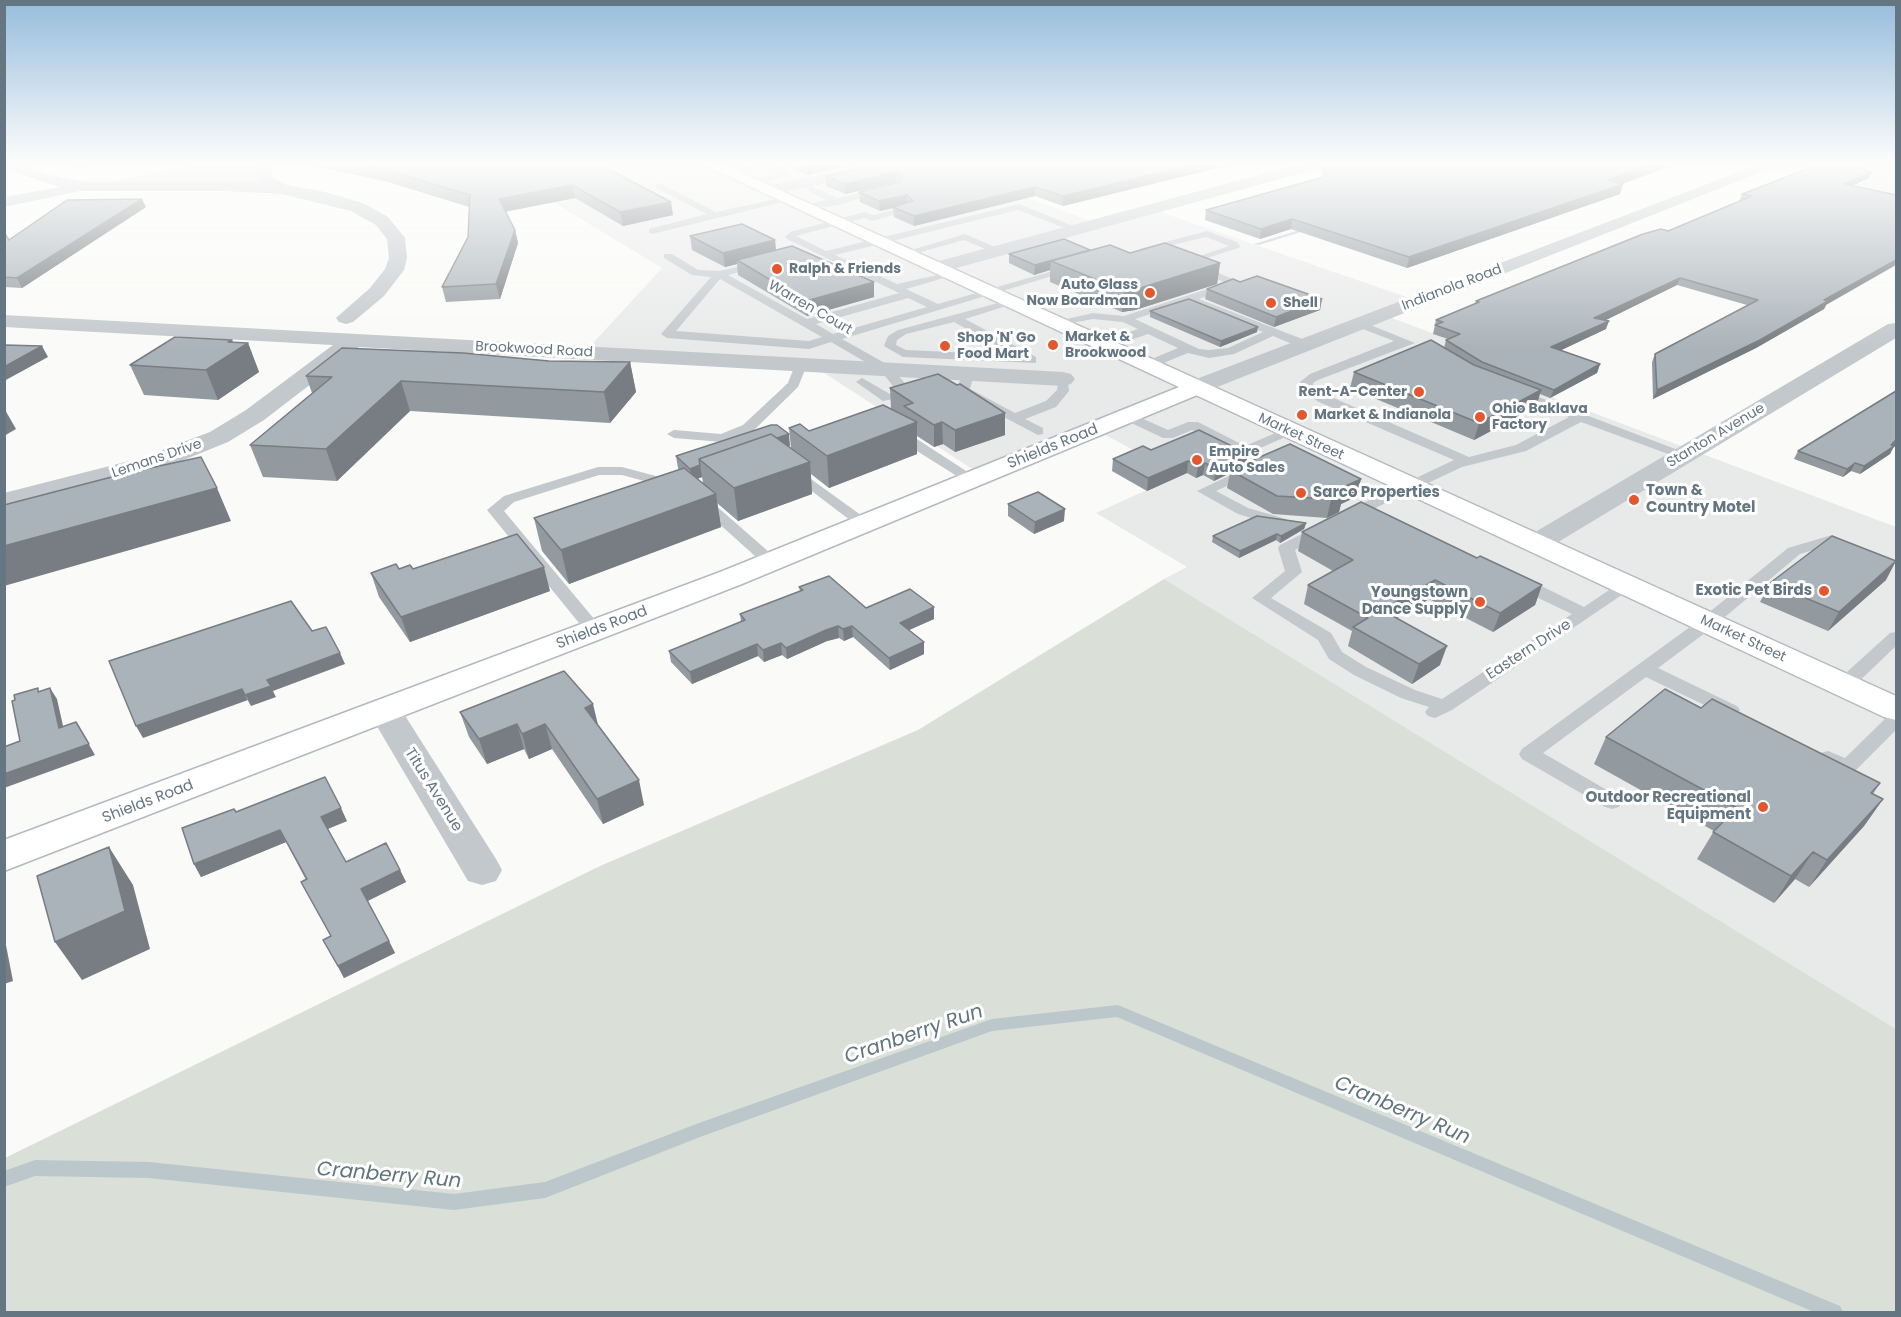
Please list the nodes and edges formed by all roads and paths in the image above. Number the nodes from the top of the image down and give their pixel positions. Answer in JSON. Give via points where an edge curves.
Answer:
{"nodes":[{"id":1,"x":385,"y":224,"type":"edge"},
{"id":2,"x":678,"y":224,"type":"edge"},
{"id":3,"x":816,"y":224,"type":"edge"},
{"id":4,"x":855,"y":224,"type":"edge"},
{"id":5,"x":946,"y":224,"type":"edge"},
{"id":6,"x":1064,"y":224,"type":"edge"},
{"id":7,"x":1098,"y":224,"type":"edge"},
{"id":8,"x":1617,"y":224,"type":"edge"},
{"id":9,"x":1078,"y":230,"type":"junction"},
{"id":10,"x":652,"y":231,"type":"edge"},
{"id":11,"x":876,"y":241,"type":"junction"},
{"id":12,"x":1152,"y":247,"type":"junction"},
{"id":13,"x":820,"y":251,"type":"junction"},
{"id":14,"x":999,"y":251,"type":"junction"},
{"id":15,"x":1131,"y":253,"type":"edge"},
{"id":16,"x":903,"y":254,"type":"junction"},
{"id":17,"x":794,"y":255,"type":"edge"},
{"id":18,"x":668,"y":256,"type":"dead end"},
{"id":19,"x":1179,"y":257,"type":"junction"},
{"id":20,"x":773,"y":260,"type":"edge"},
{"id":21,"x":1086,"y":265,"type":"edge"},
{"id":22,"x":941,"y":271,"type":"junction"},
{"id":23,"x":719,"y":274,"type":"junction"},
{"id":24,"x":896,"y":288,"type":"junction"},
{"id":25,"x":990,"y":292,"type":"junction"},
{"id":26,"x":909,"y":294,"type":"junction"},
{"id":27,"x":1190,"y":299,"type":"junction"},
{"id":28,"x":1013,"y":302,"type":"junction"},
{"id":29,"x":936,"y":307,"type":"junction"},
{"id":30,"x":902,"y":317,"type":"junction"},
{"id":31,"x":955,"y":318,"type":"junction"},
{"id":32,"x":1125,"y":319,"type":"junction"},
{"id":33,"x":4,"y":321,"type":"edge"},
{"id":34,"x":807,"y":323,"type":"junction"},
{"id":35,"x":1055,"y":323,"type":"junction"},
{"id":36,"x":1359,"y":324,"type":"junction"},
{"id":37,"x":922,"y":326,"type":"junction"},
{"id":38,"x":349,"y":329,"type":"junction"},
{"id":39,"x":1896,"y":329,"type":"edge"},
{"id":40,"x":1148,"y":330,"type":"junction"},
{"id":41,"x":1271,"y":332,"type":"junction"},
{"id":42,"x":832,"y":338,"type":"junction"},
{"id":43,"x":1405,"y":341,"type":"junction"},
{"id":44,"x":1306,"y":345,"type":"junction"},
{"id":45,"x":1102,"y":346,"type":"junction"},
{"id":46,"x":1188,"y":348,"type":"junction"},
{"id":47,"x":1424,"y":348,"type":"edge"},
{"id":48,"x":1216,"y":351,"type":"junction"},
{"id":49,"x":1229,"y":357,"type":"dead end"},
{"id":50,"x":801,"y":365,"type":"junction"},
{"id":51,"x":1146,"y":366,"type":"junction"},
{"id":52,"x":886,"y":369,"type":"junction"},
{"id":53,"x":1031,"y":369,"type":"junction"},
{"id":54,"x":1063,"y":379,"type":"joint"},
{"id":55,"x":862,"y":382,"type":"dead end"},
{"id":56,"x":961,"y":384,"type":"junction"},
{"id":57,"x":924,"y":388,"type":"edge"},
{"id":58,"x":1194,"y":388,"type":"junction"},
{"id":59,"x":1506,"y":388,"type":"edge"},
{"id":60,"x":907,"y":393,"type":"junction"},
{"id":61,"x":1128,"y":416,"type":"junction"},
{"id":62,"x":1580,"y":417,"type":"junction"},
{"id":63,"x":1015,"y":418,"type":"junction"},
{"id":64,"x":889,"y":428,"type":"edge"},
{"id":65,"x":1038,"y":430,"type":"dead end"},
{"id":66,"x":674,"y":434,"type":"dead end"},
{"id":67,"x":1298,"y":442,"type":"junction"},
{"id":68,"x":1684,"y":455,"type":"junction"},
{"id":69,"x":777,"y":458,"type":"edge"},
{"id":70,"x":1467,"y":461,"type":"junction"},
{"id":71,"x":1263,"y":464,"type":"edge"},
{"id":72,"x":973,"y":480,"type":"junction"},
{"id":73,"x":1410,"y":487,"type":"junction"},
{"id":74,"x":4,"y":501,"type":"edge"},
{"id":75,"x":1365,"y":507,"type":"junction"},
{"id":76,"x":1386,"y":517,"type":"edge"},
{"id":77,"x":864,"y":524,"type":"junction"},
{"id":78,"x":1330,"y":525,"type":"junction"},
{"id":79,"x":1534,"y":544,"type":"junction"},
{"id":80,"x":1864,"y":552,"type":"edge"},
{"id":81,"x":771,"y":562,"type":"junction"},
{"id":82,"x":1501,"y":573,"type":"edge"},
{"id":83,"x":1627,"y":586,"type":"junction"},
{"id":84,"x":1585,"y":614,"type":"junction"},
{"id":85,"x":1707,"y":622,"type":"junction"},
{"id":86,"x":594,"y":630,"type":"junction"},
{"id":87,"x":1896,"y":638,"type":"edge"},
{"id":88,"x":1645,"y":669,"type":"junction"},
{"id":89,"x":1844,"y":685,"type":"junction"},
{"id":90,"x":1896,"y":709,"type":"edge"},
{"id":91,"x":385,"y":711,"type":"junction"},
{"id":92,"x":1896,"y":719,"type":"edge"},
{"id":93,"x":1751,"y":721,"type":"edge"},
{"id":94,"x":1815,"y":752,"type":"edge"},
{"id":95,"x":1612,"y":802,"type":"dead end"},
{"id":96,"x":4,"y":856,"type":"edge"},
{"id":97,"x":482,"y":870,"type":"dead end"}],
"edges":[{"from":1,"to":38,"type":"street","name":"Lemans Drive","via":[[396,238],[398,258],[390,276]]},
{"from":2,"to":10,"type":"lane"},
{"from":3,"to":13,"type":"lane","via":[[790,237]]},
{"from":4,"to":11,"type":"main road","name":"Market Street"},
{"from":5,"to":11,"type":"lane"},
{"from":6,"to":9,"type":"lane"},
{"from":7,"to":9,"type":"street"},
{"from":8,"to":36,"type":"street","name":"Indianola Road"},
{"from":9,"to":14,"type":"street"},
{"from":11,"to":13,"type":"lane"},
{"from":11,"to":16,"type":"main road","name":"Market Street"},
{"from":12,"to":15,"type":"lane"},
{"from":12,"to":19,"type":"lane"},
{"from":12,"to":19,"type":"lane","via":[[1208,234],[1236,247]]},
{"from":13,"to":17,"type":"lane"},
{"from":13,"to":24,"type":"lane"},
{"from":14,"to":16,"type":"lane","via":[[965,237]]},
{"from":14,"to":22,"type":"street"},
{"from":16,"to":22,"type":"main road","name":"Market Street"},
{"from":18,"to":23,"type":"lane","via":[[696,273]]},
{"from":19,"to":27,"type":"lane","via":[[1236,283]]},
{"from":20,"to":23,"type":"lane"},
{"from":21,"to":25,"type":"lane"},
{"from":22,"to":24,"type":"lane"},
{"from":22,"to":25,"type":"main road","name":"Market Street"},
{"from":23,"to":34,"type":"lane","name":"Warren Court"},
{"from":23,"to":42,"type":"lane","via":[[667,334],[809,345]]},
{"from":24,"to":26,"type":"lane"},
{"from":25,"to":28,"type":"main road","name":"Market Street"},
{"from":25,"to":29,"type":"lane"},
{"from":26,"to":29,"type":"lane"},
{"from":26,"to":34,"type":"lane"},
{"from":27,"to":32,"type":"lane"},
{"from":27,"to":41,"type":"lane"},
{"from":28,"to":31,"type":"lane"},
{"from":28,"to":35,"type":"main road","name":"Market Street"},
{"from":29,"to":30,"type":"lane"},
{"from":30,"to":37,"type":"lane"},
{"from":30,"to":42,"type":"lane"},
{"from":31,"to":37,"type":"lane"},
{"from":31,"to":53,"type":"lane"},
{"from":32,"to":35,"type":"lane","via":[[1093,316]]},
{"from":32,"to":40,"type":"lane"},
{"from":33,"to":38,"type":"street","name":"Brookwood Road"},
{"from":34,"to":42,"type":"lane","name":"Warren Court"},
{"from":35,"to":45,"type":"main road","name":"Market Street"},
{"from":36,"to":43,"type":"lane"},
{"from":36,"to":44,"type":"street","name":"Indianola Road"},
{"from":37,"to":53,"type":"lane","via":[[892,338],[890,346],[903,353]]},
{"from":38,"to":50,"type":"street","name":"Brookwood Road"},
{"from":38,"to":74,"type":"street","name":"Lemans Drive","via":[[255,415],[200,446],[129,471]]},
{"from":39,"to":68,"type":"street","name":"Stanton Avenue"},
{"from":40,"to":45,"type":"lane"},
{"from":40,"to":46,"type":"lane"},
{"from":41,"to":44,"type":"lane"},
{"from":41,"to":48,"type":"lane","via":[[1230,351]]},
{"from":42,"to":52,"type":"lane","name":"Warren Court"},
{"from":43,"to":47,"type":"lane"},
{"from":43,"to":70,"type":"lane","via":[[1314,377],[1306,382],[1308,389]]},
{"from":44,"to":58,"type":"street","name":"Indianola Road"},
{"from":45,"to":51,"type":"main road","name":"Market Street"},
{"from":46,"to":48,"type":"lane","via":[[1209,354]]},
{"from":46,"to":51,"type":"lane"},
{"from":48,"to":49,"type":"lane"},
{"from":50,"to":52,"type":"street","name":"Brookwood Road"},
{"from":50,"to":66,"type":"lane","via":[[794,384],[748,428],[722,438]]},
{"from":51,"to":58,"type":"main road","name":"Market Street"},
{"from":52,"to":56,"type":"street","name":"Brookwood Road"},
{"from":52,"to":60,"type":"lane","name":"Warren Court"},
{"from":53,"to":54,"type":"street","name":"Brookwood Road"},
{"from":53,"to":56,"type":"street","name":"Brookwood Road"},
{"from":54,"to":63,"type":"lane","via":[[1063,391],[1051,404]]},
{"from":55,"to":60,"type":"lane","via":[[888,398]]},
{"from":56,"to":63,"type":"lane"},
{"from":57,"to":60,"type":"lane"},
{"from":58,"to":61,"type":"main road","name":"Shields Road"},
{"from":58,"to":67,"type":"main road","name":"Market Street"},
{"from":59,"to":62,"type":"lane"},
{"from":61,"to":67,"type":"lane","via":[[1168,435],[1193,425],[1244,451]]},
{"from":61,"to":72,"type":"main road","name":"Shields Road"},
{"from":62,"to":68,"type":"lane"},
{"from":62,"to":70,"type":"lane","via":[[1521,448]]},
{"from":63,"to":65,"type":"lane"},
{"from":64,"to":72,"type":"lane"},
{"from":67,"to":73,"type":"main road","name":"Market Street"},
{"from":68,"to":79,"type":"street","name":"Stanton Avenue"},
{"from":69,"to":77,"type":"lane"},
{"from":70,"to":73,"type":"lane"},
{"from":71,"to":78,"type":"lane","via":[[1204,491],[1271,520]]},
{"from":72,"to":77,"type":"main road","name":"Shields Road"},
{"from":73,"to":75,"type":"lane"},
{"from":73,"to":79,"type":"main road","name":"Market Street"},
{"from":75,"to":76,"type":"lane"},
{"from":75,"to":78,"type":"lane"},
{"from":77,"to":81,"type":"main road","name":"Shields Road"},
{"from":78,"to":84,"type":"lane","name":"Eastern Drive","via":[[1286,548],[1294,572],[1260,598],[1325,637],[1335,655],[1360,671],[1438,710]]},
{"from":79,"to":83,"type":"main road","name":"Market Street"},
{"from":80,"to":85,"type":"lane","via":[[1832,540],[1794,551]]},
{"from":81,"to":86,"type":"main road","name":"Shields Road"},
{"from":81,"to":86,"type":"lane","via":[[691,488],[670,482],[609,470],[509,499],[495,510]]},
{"from":82,"to":84,"type":"lane"},
{"from":83,"to":84,"type":"lane","name":"Eastern Drive"},
{"from":83,"to":85,"type":"main road","name":"Market Street"},
{"from":85,"to":88,"type":"lane"},
{"from":85,"to":89,"type":"main road","name":"Market Street"},
{"from":86,"to":91,"type":"main road","name":"Shields Road"},
{"from":87,"to":89,"type":"lane"},
{"from":88,"to":93,"type":"lane"},
{"from":88,"to":95,"type":"lane","via":[[1529,753]]},
{"from":89,"to":90,"type":"main road","name":"Market Street"},
{"from":91,"to":96,"type":"main road","name":"Shields Road"},
{"from":91,"to":97,"type":"street","name":"Titus Avenue"},
{"from":92,"to":94,"type":"lane","via":[[1847,768]]}]}
